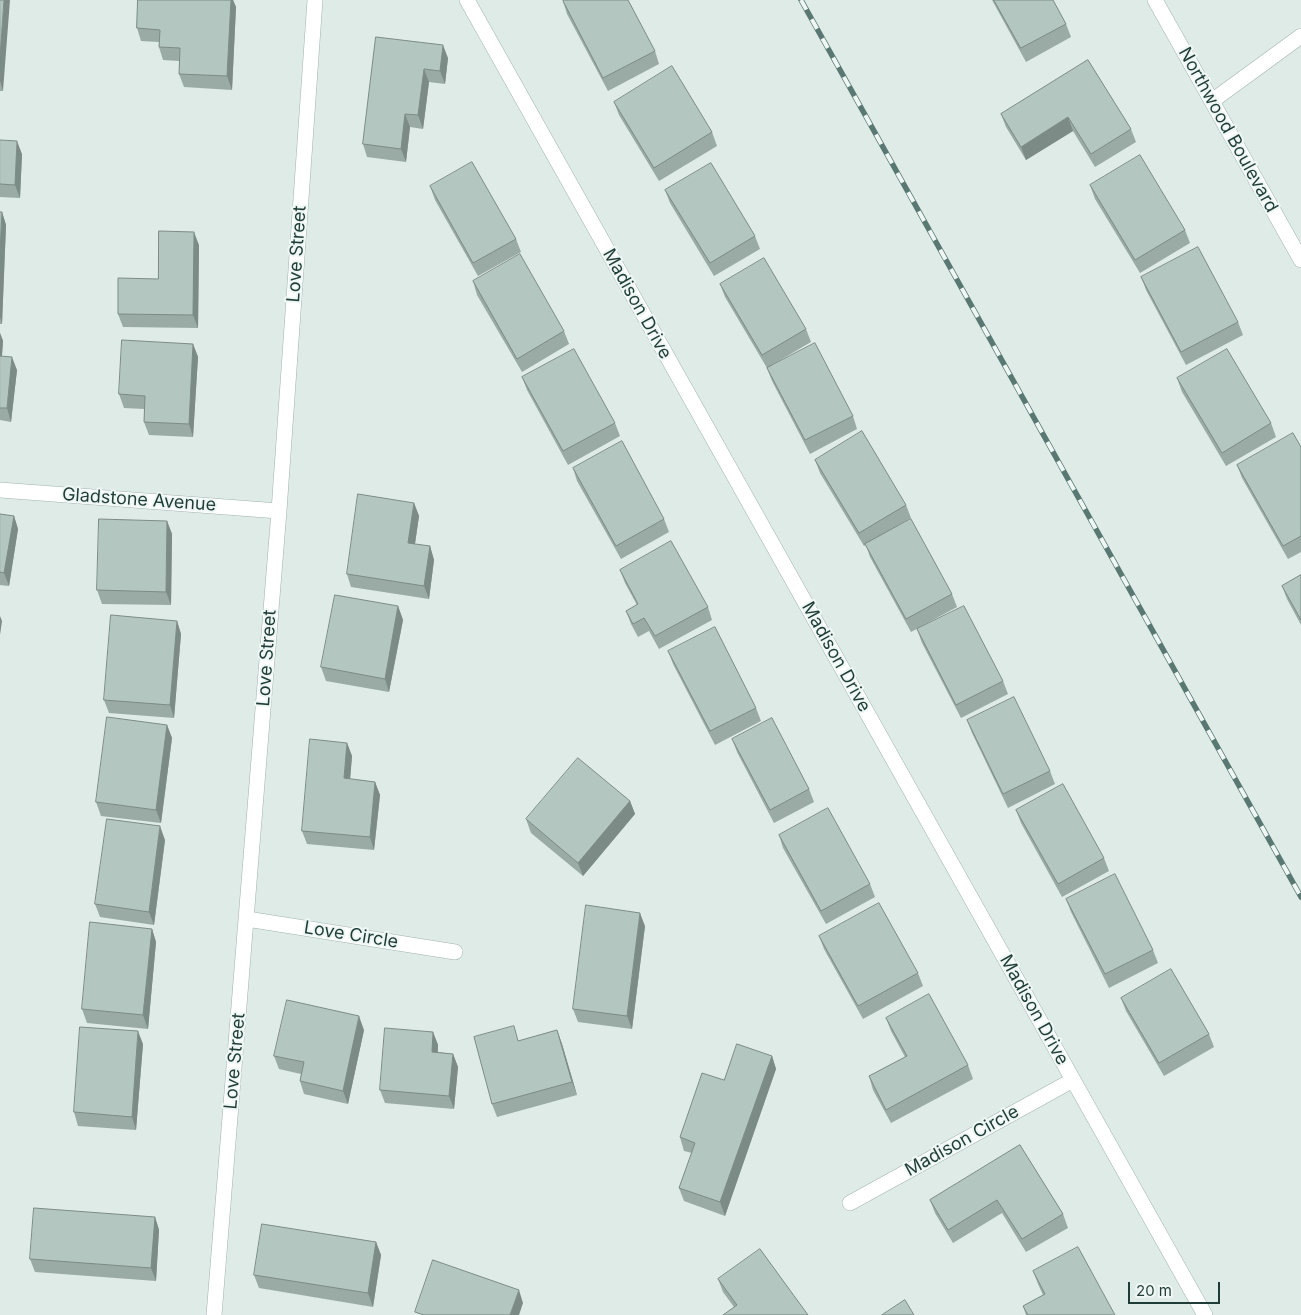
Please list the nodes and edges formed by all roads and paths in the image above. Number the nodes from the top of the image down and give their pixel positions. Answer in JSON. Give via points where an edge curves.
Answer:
{"nodes":[{"id":1,"x":315,"y":0,"type":"edge"},
{"id":2,"x":466,"y":0,"type":"edge"},
{"id":3,"x":1155,"y":0,"type":"edge"},
{"id":4,"x":1301,"y":36,"type":"edge"},
{"id":5,"x":1212,"y":101,"type":"junction"},
{"id":6,"x":1301,"y":260,"type":"edge"},
{"id":7,"x":0,"y":490,"type":"edge"},
{"id":8,"x":279,"y":511,"type":"junction"},
{"id":9,"x":247,"y":919,"type":"junction"},
{"id":10,"x":455,"y":952,"type":"dead end"},
{"id":11,"x":1073,"y":1080,"type":"junction"},
{"id":12,"x":850,"y":1203,"type":"dead end"},
{"id":13,"x":214,"y":1315,"type":"edge"},
{"id":14,"x":1205,"y":1315,"type":"edge"}],
"edges":[{"from":1,"to":8,"type":"street","name":"Love Street"},
{"from":2,"to":11,"type":"street","name":"Madison Drive"},
{"from":3,"to":5,"type":"street","name":"Northwood Boulevard"},
{"from":4,"to":5,"type":"street"},
{"from":5,"to":6,"type":"street","name":"Northwood Boulevard"},
{"from":7,"to":8,"type":"street","name":"Gladstone Avenue"},
{"from":8,"to":9,"type":"street","name":"Love Street"},
{"from":9,"to":10,"type":"street","name":"Love Circle"},
{"from":9,"to":13,"type":"street","name":"Love Street"},
{"from":11,"to":12,"type":"street","name":"Madison Circle"},
{"from":11,"to":14,"type":"street","name":"Madison Drive"}]}
